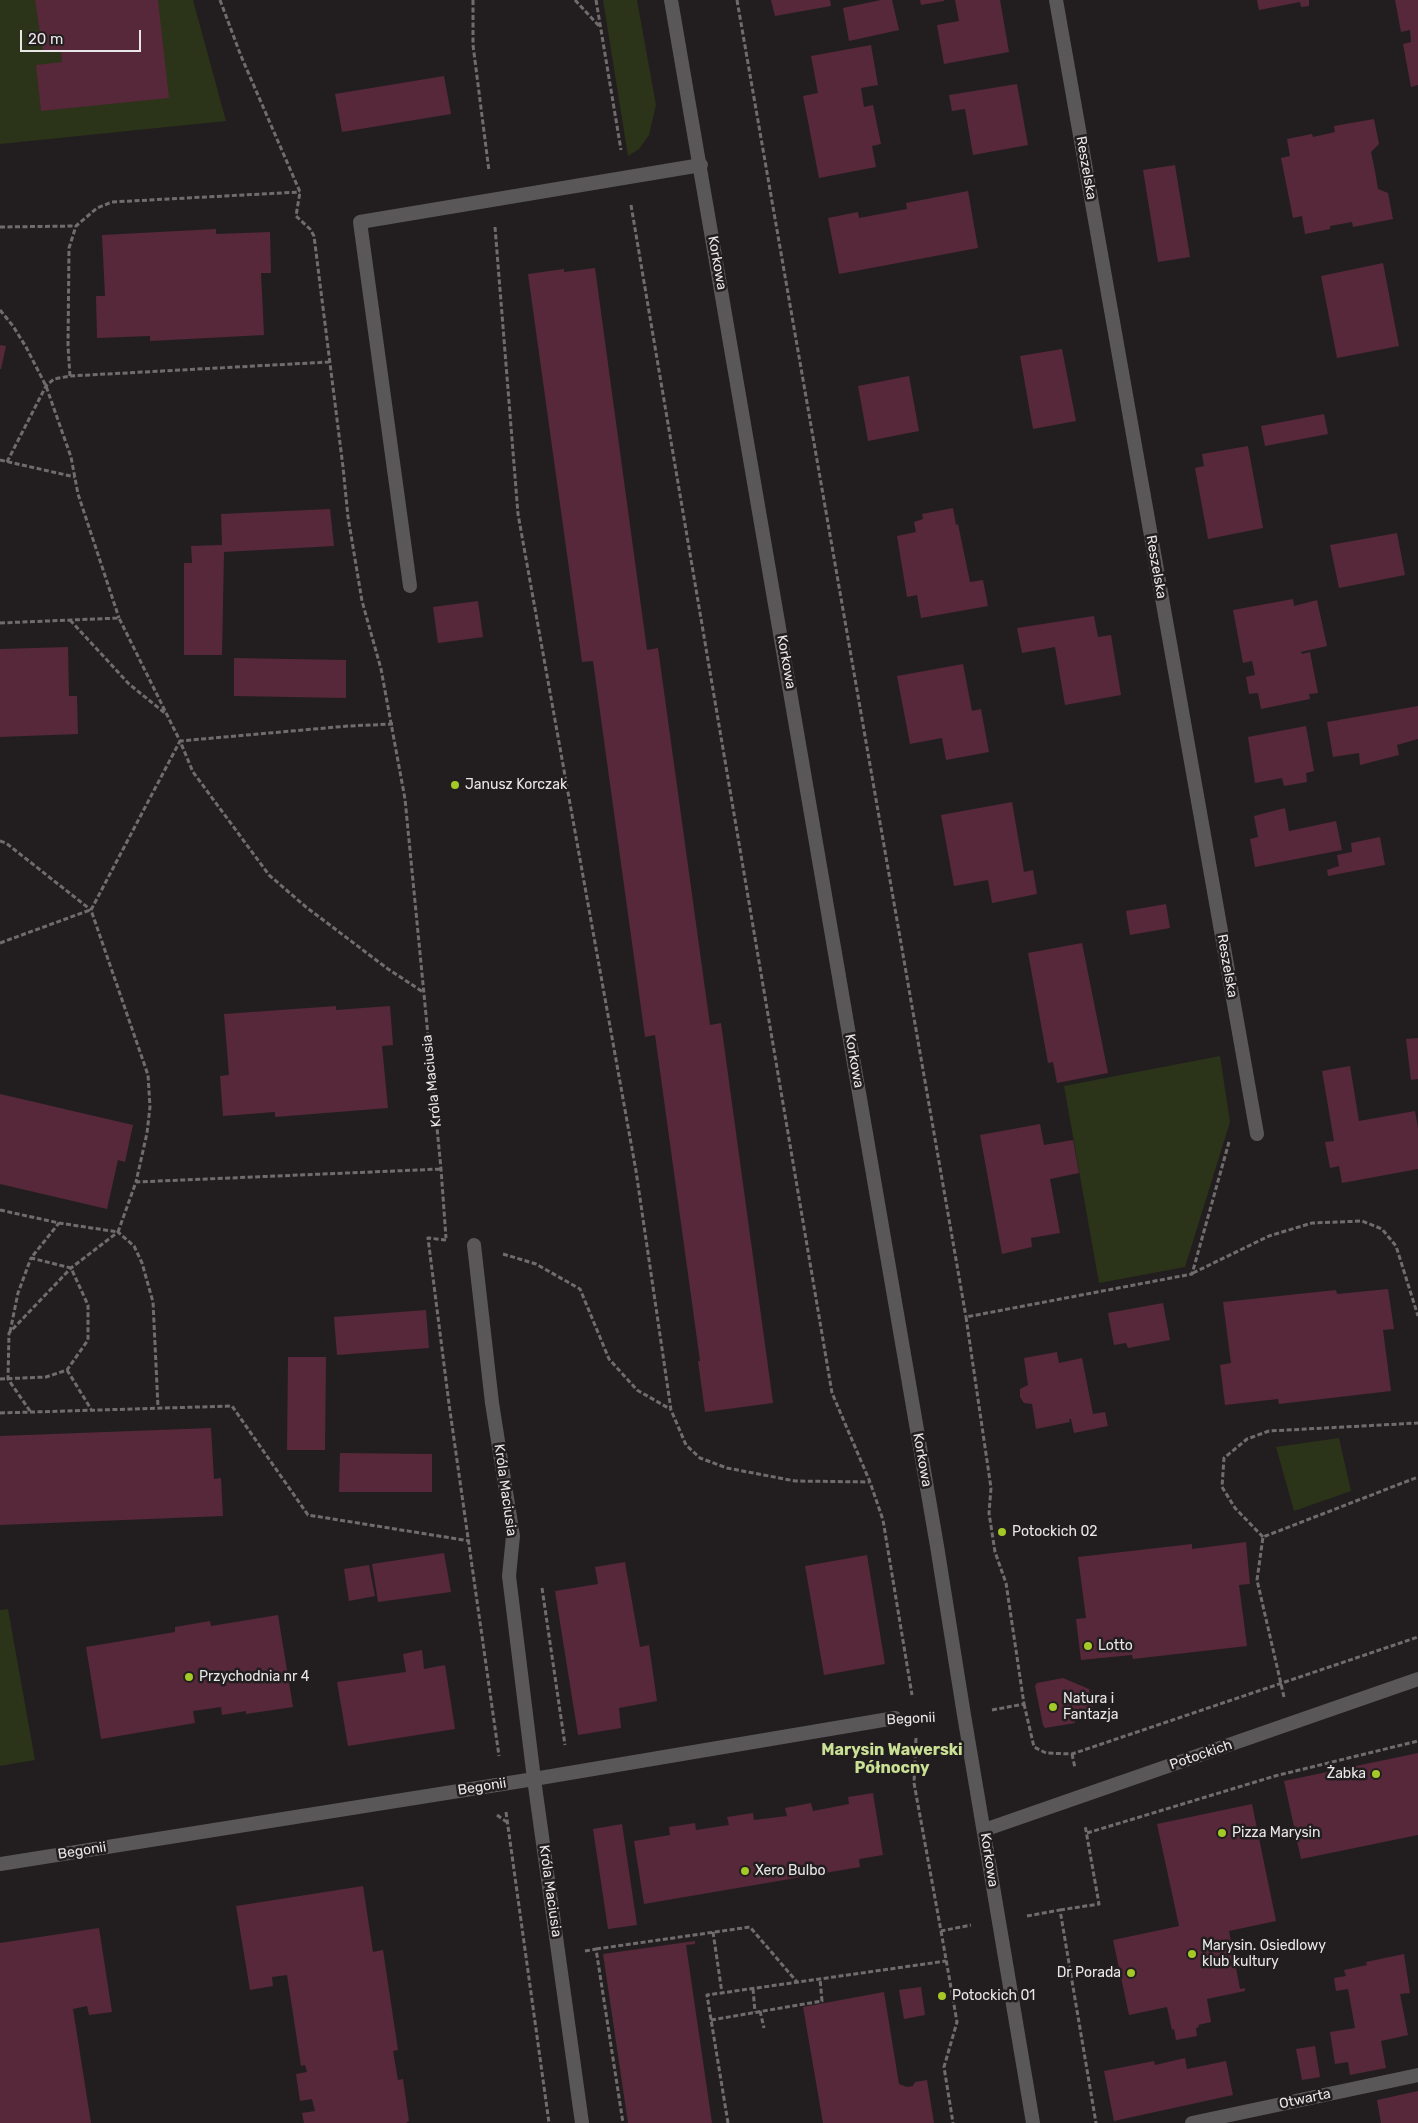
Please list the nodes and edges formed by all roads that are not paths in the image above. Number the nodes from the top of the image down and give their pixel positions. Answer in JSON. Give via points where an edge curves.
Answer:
{"nodes":[{"id":1,"x":671,"y":0,"type":"edge"},
{"id":2,"x":1056,"y":0,"type":"edge"},
{"id":3,"x":700,"y":166,"type":"junction"},
{"id":4,"x":410,"y":586,"type":"dead end"},
{"id":5,"x":1257,"y":1134,"type":"road end"},
{"id":6,"x":474,"y":1245,"type":"road end"},
{"id":7,"x":1418,"y":1679,"type":"edge"},
{"id":8,"x":895,"y":1718,"type":"road end"},
{"id":9,"x":534,"y":1779,"type":"junction"},
{"id":10,"x":984,"y":1830,"type":"junction"},
{"id":11,"x":0,"y":1864,"type":"edge"},
{"id":12,"x":1418,"y":2075,"type":"edge"},
{"id":13,"x":582,"y":2123,"type":"edge"},
{"id":14,"x":1033,"y":2123,"type":"edge"},
{"id":15,"x":1192,"y":2123,"type":"edge"}],
"edges":[{"from":1,"to":3,"type":"street","name":"Korkowa"},
{"from":2,"to":5,"type":"street","name":"Reszelska"},
{"from":3,"to":4,"type":"street","via":[[360,222]]},
{"from":3,"to":10,"type":"street","name":"Korkowa"},
{"from":6,"to":9,"type":"street","name":"Króla Maciusia","via":[[492,1403],[513,1536],[509,1576]]},
{"from":7,"to":10,"type":"street","name":"Potockich"},
{"from":8,"to":9,"type":"street","name":"Begonii"},
{"from":9,"to":11,"type":"street","name":"Begonii"},
{"from":9,"to":13,"type":"street","name":"Króla Maciusia"},
{"from":10,"to":14,"type":"street","name":"Korkowa"},
{"from":12,"to":15,"type":"street","name":"Otwarta"}]}
